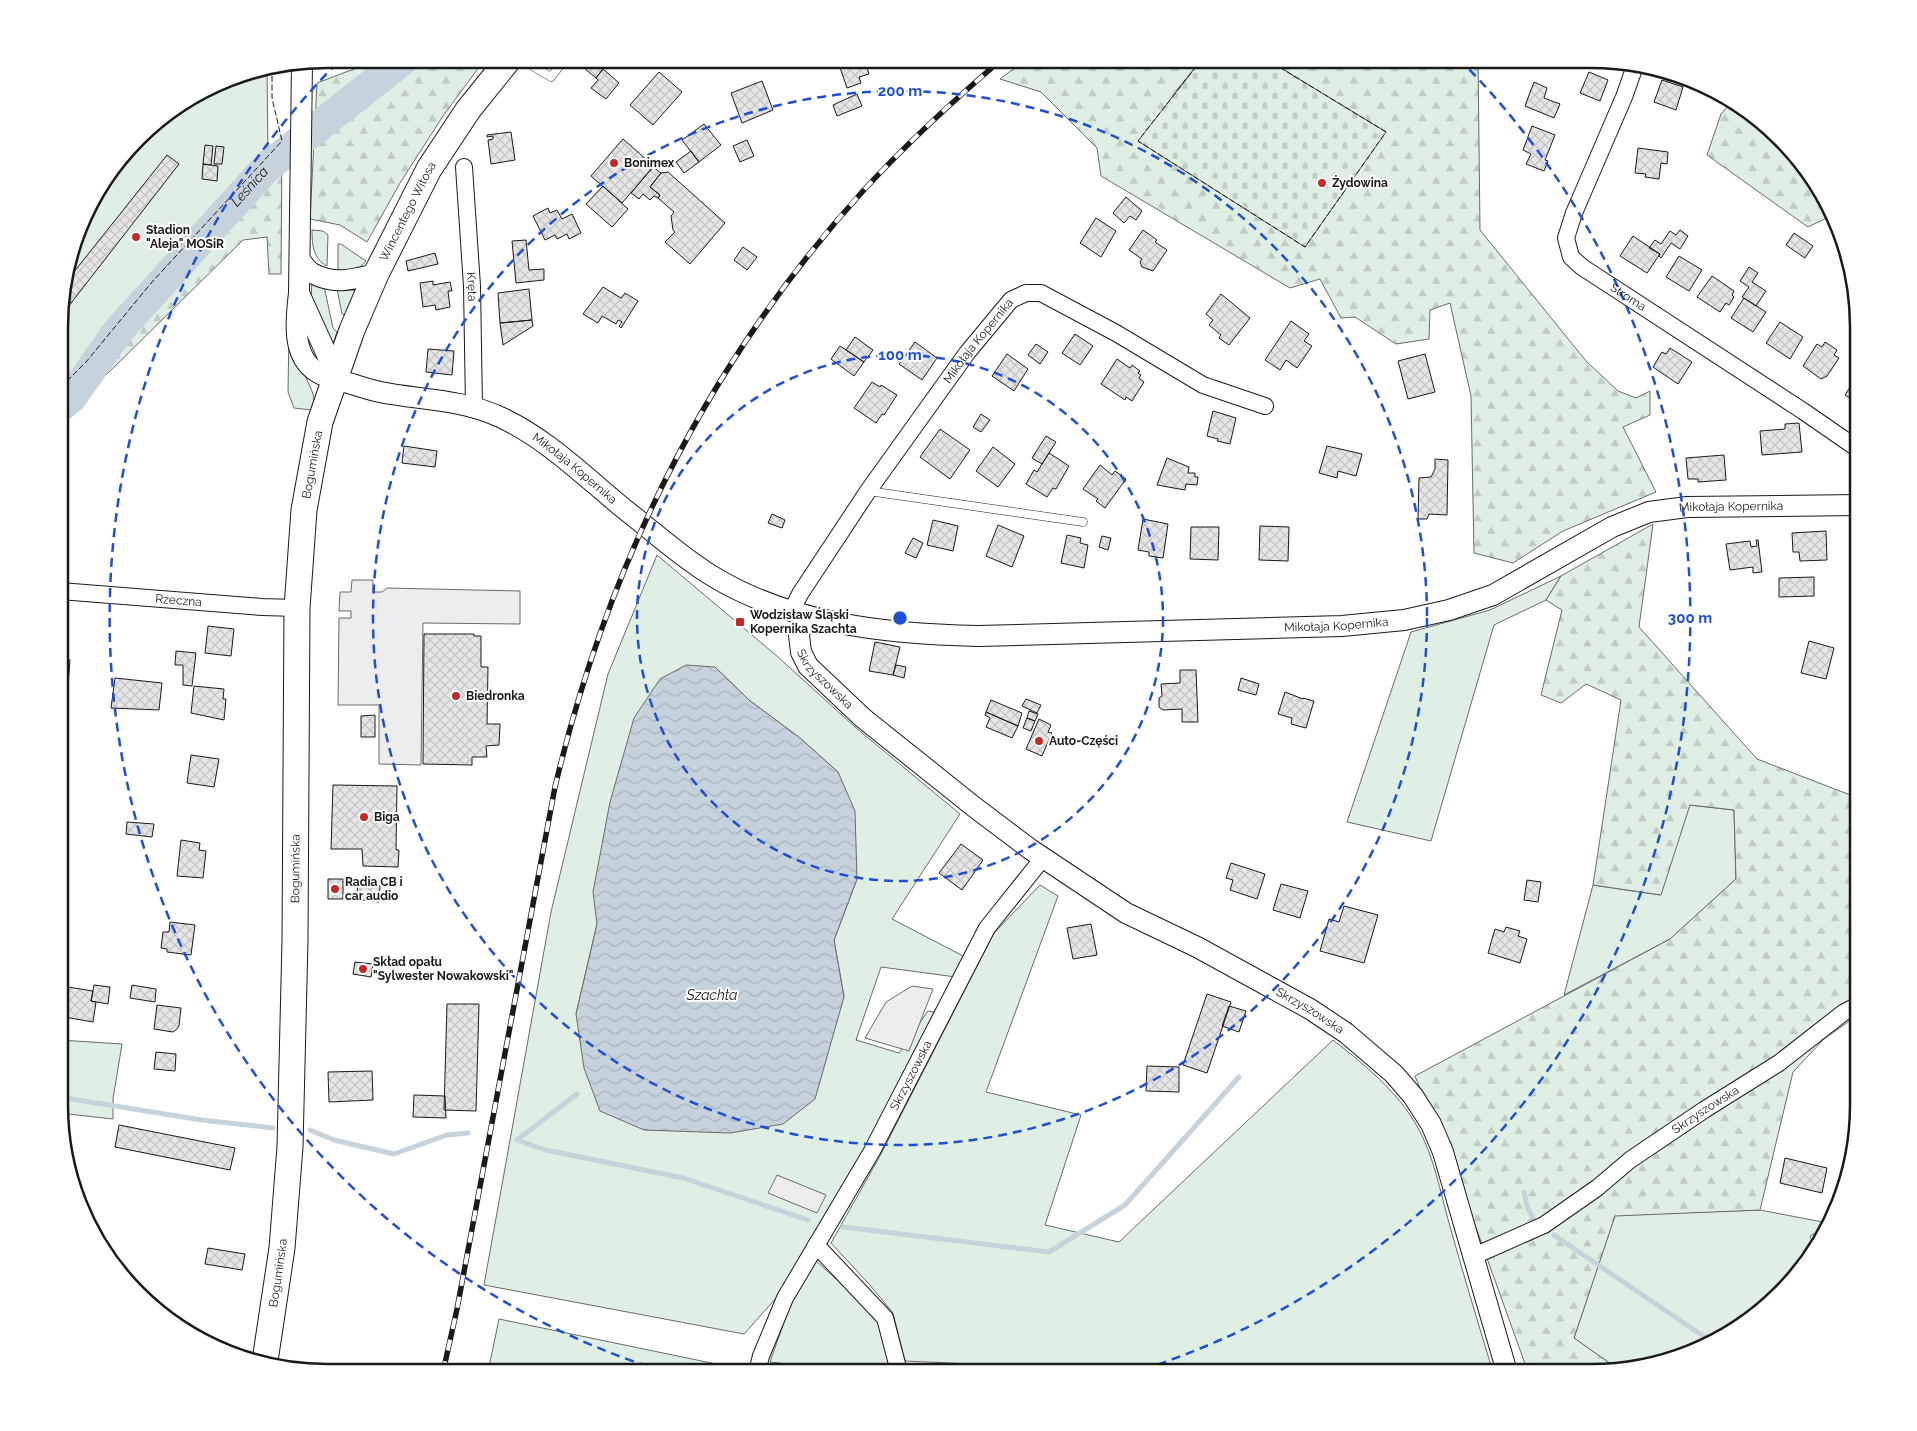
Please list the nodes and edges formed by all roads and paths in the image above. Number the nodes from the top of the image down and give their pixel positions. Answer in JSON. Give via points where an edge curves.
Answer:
{"nodes":[{"id":1,"x":502,"y":68,"type":"edge"},
{"id":2,"x":536,"y":68,"type":"edge"},
{"id":3,"x":558,"y":68,"type":"edge"},
{"id":4,"x":302,"y":69,"type":"edge"},
{"id":5,"x":1634,"y":71,"type":"edge"},
{"id":6,"x":464,"y":167,"type":"dead end"},
{"id":7,"x":300,"y":260,"type":"junction"},
{"id":8,"x":376,"y":274,"type":"junction"},
{"id":9,"x":334,"y":379,"type":"junction"},
{"id":10,"x":1265,"y":406,"type":"dead end"},
{"id":11,"x":474,"y":407,"type":"junction"},
{"id":12,"x":1850,"y":443,"type":"edge"},
{"id":13,"x":868,"y":491,"type":"junction"},
{"id":14,"x":1850,"y":505,"type":"edge"},
{"id":15,"x":1083,"y":522,"type":"dead end"},
{"id":16,"x":68,"y":592,"type":"edge"},
{"id":17,"x":297,"y":608,"type":"junction"},
{"id":18,"x":798,"y":613,"type":"junction"},
{"id":19,"x":1043,"y":858,"type":"junction"},
{"id":20,"x":1850,"y":1009,"type":"edge"},
{"id":21,"x":816,"y":1245,"type":"junction"},
{"id":22,"x":1474,"y":1256,"type":"junction"},
{"id":23,"x":266,"y":1356,"type":"edge"},
{"id":24,"x":759,"y":1364,"type":"edge"},
{"id":25,"x":897,"y":1364,"type":"edge"},
{"id":26,"x":1505,"y":1364,"type":"edge"}],
"edges":[{"from":1,"to":8,"type":"main road","name":"Wincentego Witosa","via":[[468,110],[434,161]]},
{"from":2,"to":3,"type":"lane","via":[[551,77]]},
{"from":4,"to":7,"type":"street"},
{"from":5,"to":12,"type":"street","name":"Stroma","via":[[1574,213],[1566,238],[1571,257]]},
{"from":6,"to":11,"type":"street","name":"Kręta","via":[[472,286]]},
{"from":7,"to":8,"type":"street","via":[[312,274],[331,280],[345,282]]},
{"from":7,"to":9,"type":"street","via":[[300,293],[328,357]]},
{"from":8,"to":9,"type":"main road","name":"Wincentego Witosa"},
{"from":9,"to":11,"type":"street","name":"Mikołaja Kopernika","via":[[380,392]]},
{"from":9,"to":17,"type":"main road","name":"Bogumińska","via":[[320,422],[304,510]]},
{"from":10,"to":13,"type":"street","name":"Mikołaja Kopernika","via":[[1204,385],[1041,293],[1026,293],[1011,300],[967,353]]},
{"from":11,"to":18,"type":"street","name":"Mikołaja Kopernika","via":[[535,437],[684,557],[710,574],[746,594]]},
{"from":13,"to":15,"type":"lane"},
{"from":13,"to":18,"type":"street","name":"Mikołaja Kopernika","via":[[795,602]]},
{"from":14,"to":18,"type":"street","name":"Mikołaja Kopernika","via":[[1672,508],[1643,514],[1612,527],[1494,595],[1419,617],[1368,624],[969,636],[894,631]]},
{"from":16,"to":17,"type":"street","name":"Rzeczna"},
{"from":17,"to":23,"type":"main road","name":"Bogumińska","via":[[290,1146],[282,1248]]},
{"from":18,"to":19,"type":"street","name":"Skrzyszowska","via":[[801,652],[808,666],[863,718]]},
{"from":19,"to":21,"type":"street","name":"Skrzyszowska","via":[[987,928],[872,1151]]},
{"from":19,"to":22,"type":"street","name":"Skrzyszowska","via":[[1126,913],[1197,947],[1310,1009],[1378,1059],[1413,1096],[1430,1124],[1443,1152]]},
{"from":20,"to":22,"type":"street","name":"Skrzyszowska","via":[[1779,1063],[1630,1160],[1597,1188],[1544,1224]]},
{"from":21,"to":24,"type":"street","name":"Skrzyszowska","via":[[785,1298]]},
{"from":21,"to":25,"type":"street","via":[[885,1318]]},
{"from":22,"to":26,"type":"street","name":"Skrzyszowska"}]}
